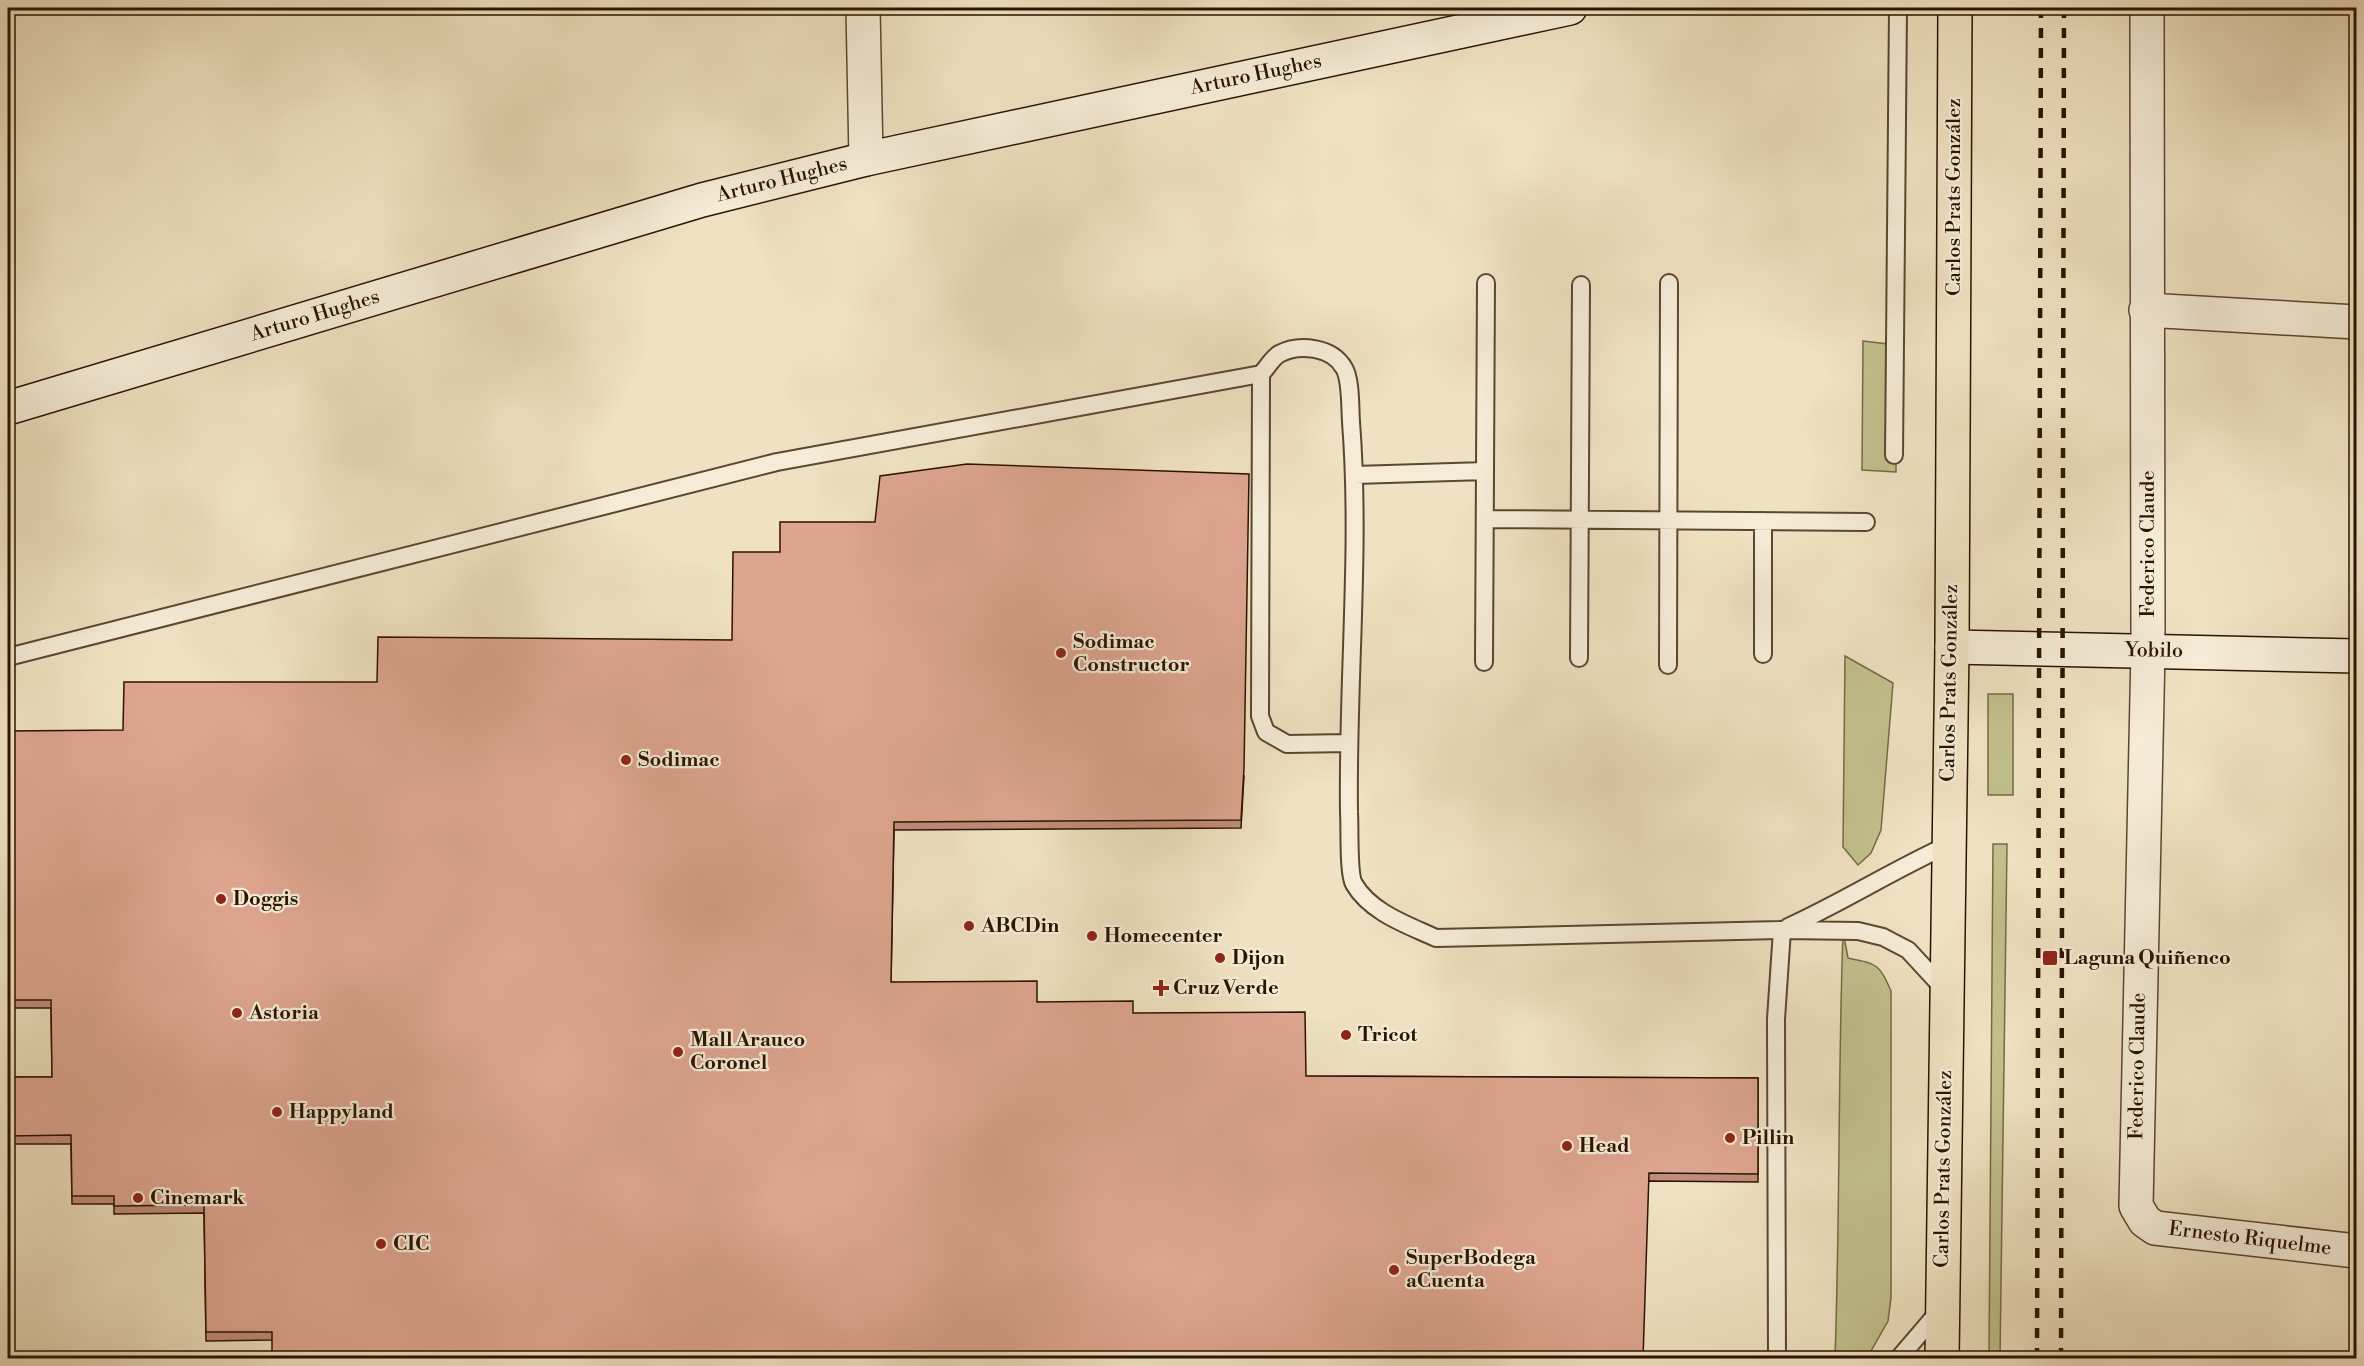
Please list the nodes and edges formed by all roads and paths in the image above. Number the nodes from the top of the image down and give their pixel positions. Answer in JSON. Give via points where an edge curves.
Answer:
{"nodes":[{"id":1,"x":863,"y":8,"type":"edge"},
{"id":2,"x":1570,"y":8,"type":"edge"},
{"id":3,"x":1898,"y":8,"type":"edge"},
{"id":4,"x":1955,"y":8,"type":"edge"},
{"id":5,"x":2147,"y":8,"type":"edge"},
{"id":6,"x":866,"y":159,"type":"junction"},
{"id":7,"x":1486,"y":283,"type":"dead end"},
{"id":8,"x":1669,"y":283,"type":"dead end"},
{"id":9,"x":1581,"y":285,"type":"dead end"},
{"id":10,"x":2146,"y":310,"type":"junction"},
{"id":11,"x":2356,"y":322,"type":"edge"},
{"id":12,"x":1261,"y":374,"type":"junction"},
{"id":13,"x":8,"y":408,"type":"edge"},
{"id":14,"x":1894,"y":455,"type":"dead end"},
{"id":15,"x":1485,"y":471,"type":"junction"},
{"id":16,"x":1355,"y":475,"type":"junction"},
{"id":17,"x":1485,"y":519,"type":"junction"},
{"id":18,"x":1580,"y":520,"type":"junction"},
{"id":19,"x":1668,"y":520,"type":"junction"},
{"id":20,"x":1763,"y":521,"type":"junction"},
{"id":21,"x":1866,"y":522,"type":"dead end"},
{"id":22,"x":1952,"y":647,"type":"junction"},
{"id":23,"x":2148,"y":650,"type":"junction"},
{"id":24,"x":1762,"y":654,"type":"dead end"},
{"id":25,"x":2356,"y":656,"type":"edge"},
{"id":26,"x":8,"y":657,"type":"edge"},
{"id":27,"x":1579,"y":658,"type":"dead end"},
{"id":28,"x":1484,"y":662,"type":"dead end"},
{"id":29,"x":1668,"y":665,"type":"dead end"},
{"id":30,"x":1348,"y":743,"type":"junction"},
{"id":31,"x":1948,"y":844,"type":"junction"},
{"id":32,"x":1782,"y":930,"type":"junction"},
{"id":33,"x":1946,"y":991,"type":"junction"},
{"id":34,"x":2145,"y":1221,"type":"joint"},
{"id":35,"x":2356,"y":1251,"type":"edge"},
{"id":36,"x":1942,"y":1307,"type":"junction"},
{"id":37,"x":1777,"y":1359,"type":"edge"},
{"id":38,"x":1899,"y":1359,"type":"edge"},
{"id":39,"x":1942,"y":1359,"type":"edge"}],
"edges":[{"from":1,"to":6,"type":"street"},
{"from":2,"to":6,"type":"street","name":"Arturo Hughes"},
{"from":3,"to":14,"type":"lane"},
{"from":4,"to":22,"type":"main road","name":"Carlos Prats González"},
{"from":5,"to":10,"type":"street","name":"Federico Claude"},
{"from":6,"to":13,"type":"street","name":"Arturo Hughes","via":[[702,200]]},
{"from":7,"to":15,"type":"lane"},
{"from":8,"to":19,"type":"lane"},
{"from":9,"to":18,"type":"lane"},
{"from":10,"to":11,"type":"street"},
{"from":10,"to":23,"type":"street","name":"Federico Claude"},
{"from":12,"to":16,"type":"lane","via":[[1277,355],[1294,348],[1313,348],[1332,356],[1345,368]]},
{"from":12,"to":26,"type":"lane","via":[[777,462]]},
{"from":12,"to":30,"type":"lane","via":[[1260,716],[1266,732],[1287,744]]},
{"from":15,"to":16,"type":"lane"},
{"from":15,"to":17,"type":"lane"},
{"from":16,"to":30,"type":"lane"},
{"from":17,"to":18,"type":"lane"},
{"from":17,"to":28,"type":"lane"},
{"from":18,"to":19,"type":"lane"},
{"from":18,"to":27,"type":"lane"},
{"from":19,"to":20,"type":"lane"},
{"from":19,"to":29,"type":"lane"},
{"from":20,"to":21,"type":"lane"},
{"from":20,"to":24,"type":"lane"},
{"from":22,"to":23,"type":"street","name":"Yobilo"},
{"from":22,"to":31,"type":"main road","name":"Carlos Prats González"},
{"from":23,"to":25,"type":"street","name":"Yobilo"},
{"from":23,"to":34,"type":"street","name":"Federico Claude","via":[[2135,1198]]},
{"from":30,"to":32,"type":"lane","via":[[1353,883],[1390,917],[1436,938]]},
{"from":31,"to":32,"type":"lane"},
{"from":31,"to":33,"type":"main road","name":"Carlos Prats González"},
{"from":32,"to":33,"type":"lane","via":[[1833,929],[1883,937],[1908,950]]},
{"from":32,"to":37,"type":"lane","via":[[1776,1019]]},
{"from":33,"to":36,"type":"main road","name":"Carlos Prats González"},
{"from":34,"to":35,"type":"street","name":"Ernesto Riquelme","via":[[2166,1230]]},
{"from":36,"to":38,"type":"lane"},
{"from":36,"to":39,"type":"main road","name":"Carlos Prats González"}]}
